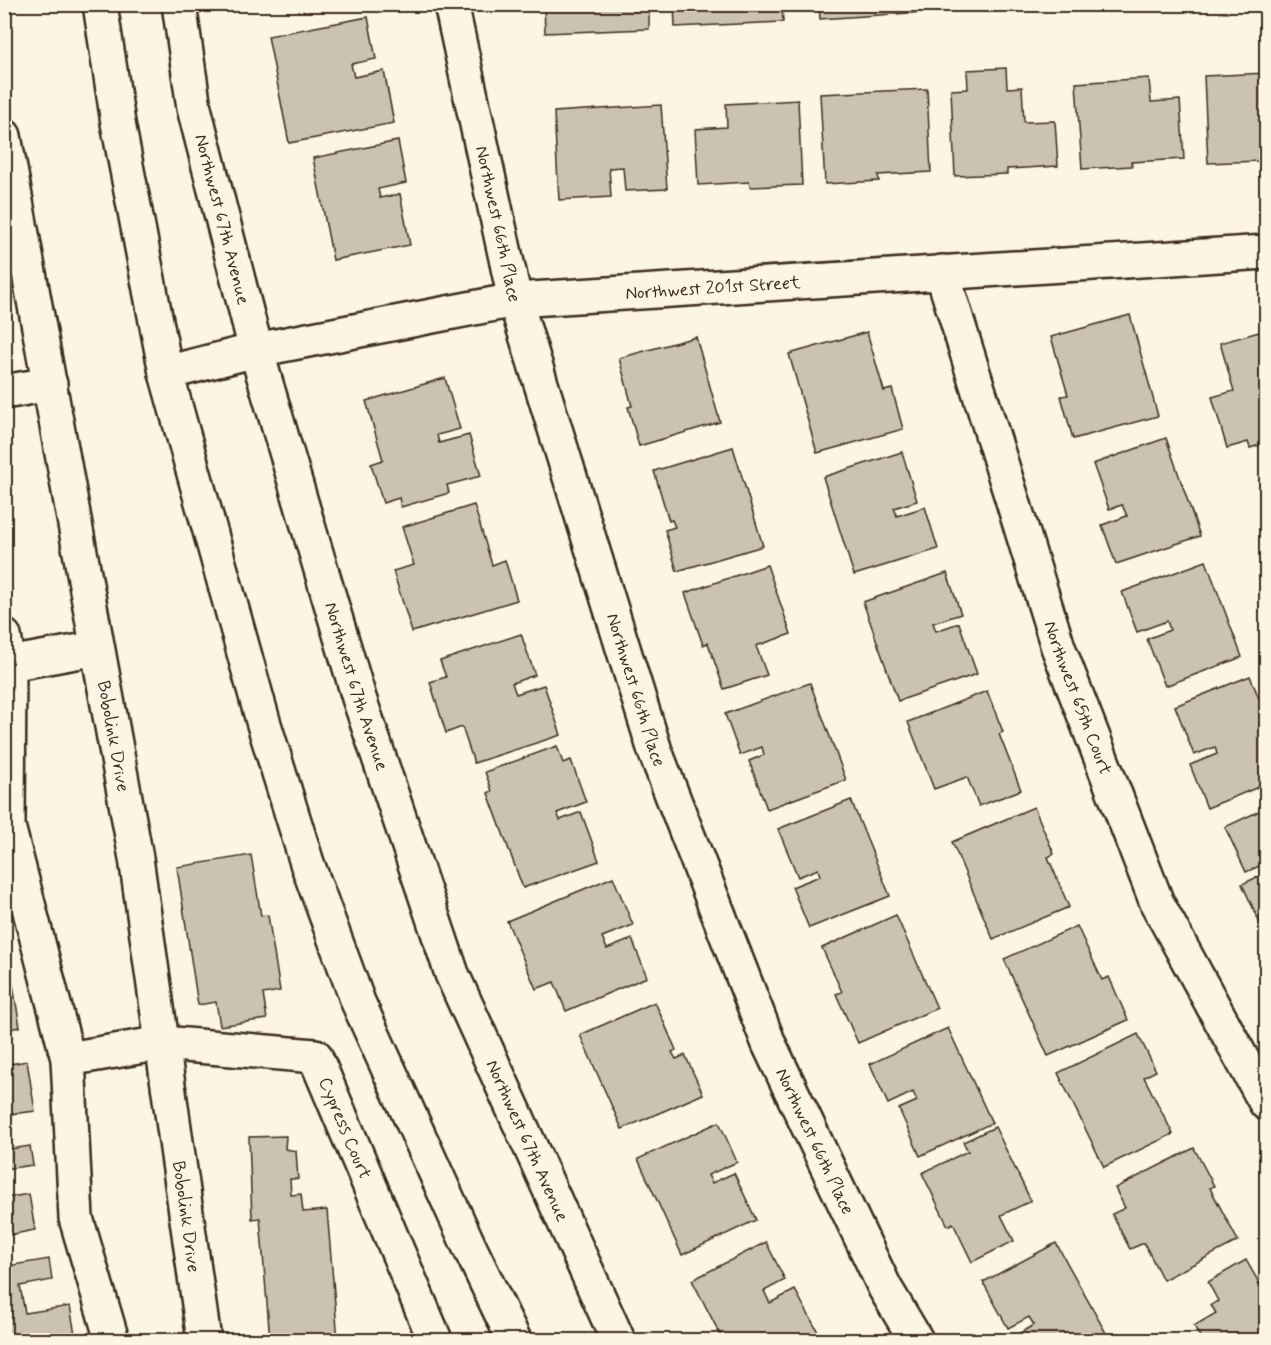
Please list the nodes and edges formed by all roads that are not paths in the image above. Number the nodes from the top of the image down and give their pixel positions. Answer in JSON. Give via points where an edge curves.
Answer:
{"nodes":[{"id":1,"x":100,"y":4,"type":"edge"},
{"id":2,"x":179,"y":4,"type":"edge"},
{"id":3,"x":451,"y":4,"type":"edge"},
{"id":4,"x":4,"y":136,"type":"edge"},
{"id":5,"x":1266,"y":252,"type":"edge"},
{"id":6,"x":942,"y":272,"type":"junction"},
{"id":7,"x":515,"y":300,"type":"junction"},
{"id":8,"x":256,"y":350,"type":"junction"},
{"id":9,"x":166,"y":373,"type":"junction"},
{"id":10,"x":50,"y":384,"type":"junction"},
{"id":11,"x":4,"y":392,"type":"edge"},
{"id":12,"x":98,"y":648,"type":"junction"},
{"id":13,"x":7,"y":650,"type":"edge"},
{"id":14,"x":162,"y":1043,"type":"junction"},
{"id":15,"x":68,"y":1059,"type":"junction"},
{"id":16,"x":1266,"y":1103,"type":"edge"},
{"id":17,"x":112,"y":1341,"type":"edge"},
{"id":18,"x":204,"y":1341,"type":"edge"},
{"id":19,"x":435,"y":1341,"type":"edge"},
{"id":20,"x":514,"y":1341,"type":"edge"},
{"id":21,"x":618,"y":1341,"type":"edge"},
{"id":22,"x":916,"y":1341,"type":"edge"}],
"edges":[{"from":1,"to":9,"type":"street","via":[[118,123]]},
{"from":2,"to":8,"type":"street","name":"Northwest 67th Avenue","via":[[195,108]]},
{"from":3,"to":7,"type":"street","name":"Northwest 66th Place"},
{"from":4,"to":10,"type":"street","name":"Bobolink Drive"},
{"from":5,"to":6,"type":"street","name":"Northwest 201st Street"},
{"from":6,"to":7,"type":"street","name":"Northwest 201st Street"},
{"from":6,"to":16,"type":"street","name":"Northwest 65th Court","via":[[1058,647],[1152,892]]},
{"from":7,"to":8,"type":"street","name":"Northwest 201st Street"},
{"from":7,"to":22,"type":"street","name":"Northwest 66th Place","via":[[655,751],[770,1044],[885,1288]]},
{"from":8,"to":9,"type":"street","name":"Northwest 201st Street"},
{"from":8,"to":21,"type":"street","name":"Northwest 67th Avenue","via":[[360,698],[452,974]]},
{"from":9,"to":20,"type":"street","via":[[263,722],[307,863],[358,1002]]},
{"from":10,"to":11,"type":"street"},
{"from":10,"to":12,"type":"street","name":"Bobolink Drive"},
{"from":12,"to":13,"type":"street"},
{"from":12,"to":14,"type":"street","name":"Bobolink Drive","via":[[136,858]]},
{"from":13,"to":15,"type":"street","via":[[8,826]]},
{"from":14,"to":15,"type":"street"},
{"from":14,"to":18,"type":"street","name":"Bobolink Drive"},
{"from":14,"to":19,"type":"street","name":"Cypress Court","via":[[315,1056]]},
{"from":15,"to":17,"type":"street","via":[[76,1218]]}]}
